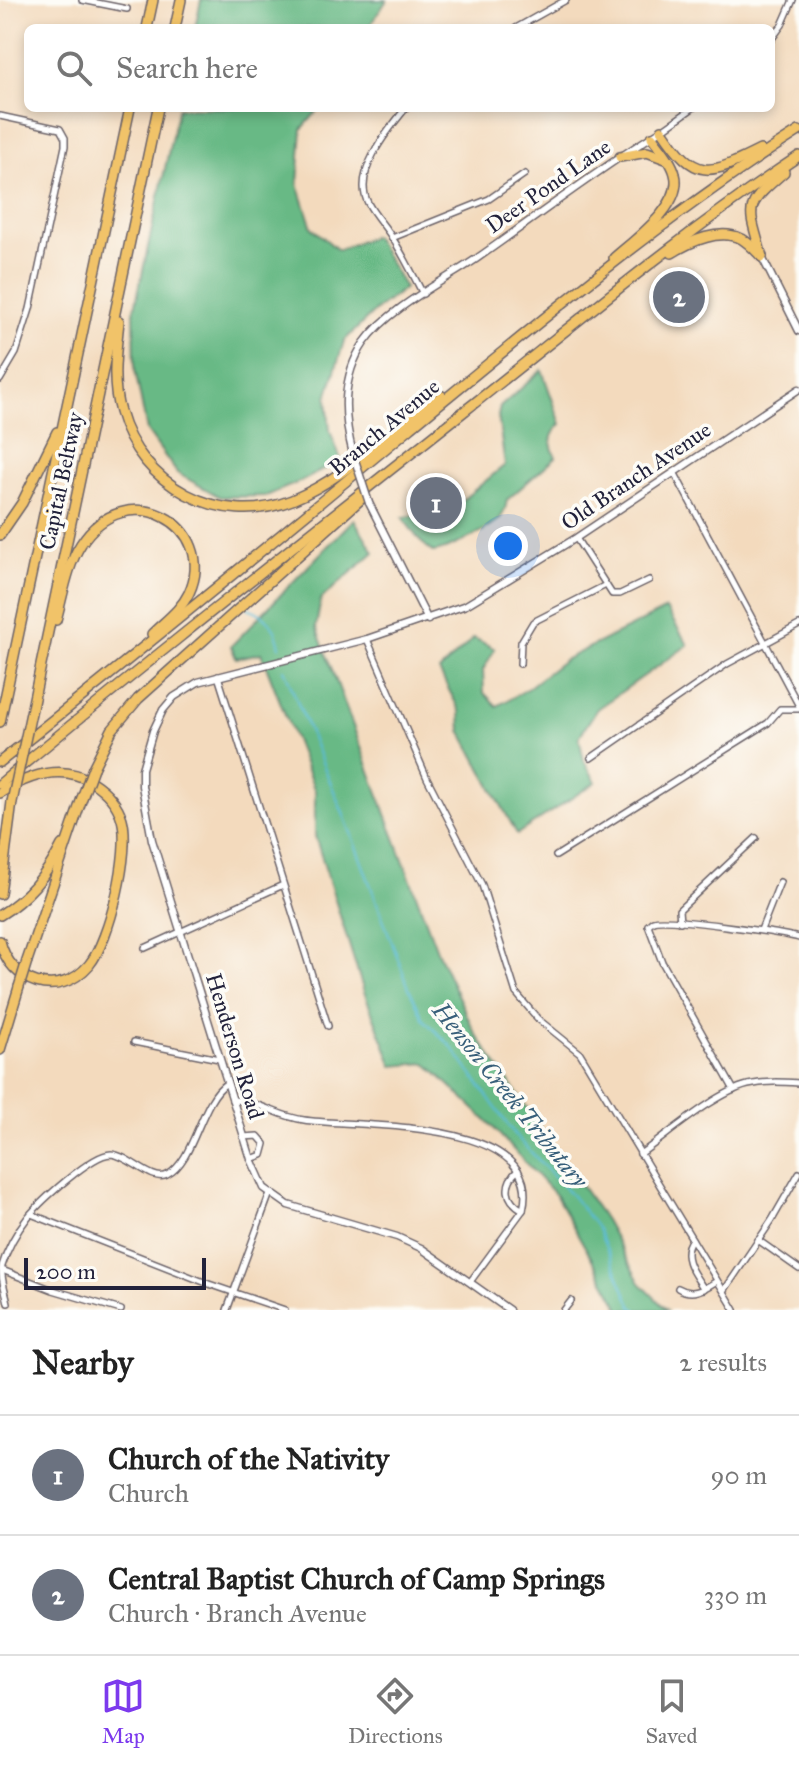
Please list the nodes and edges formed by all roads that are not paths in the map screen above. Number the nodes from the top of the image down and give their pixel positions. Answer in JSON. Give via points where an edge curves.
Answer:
{"nodes":[{"id":1,"x":82,"y":0,"type":"edge"},
{"id":2,"x":153,"y":0,"type":"edge"},
{"id":3,"x":181,"y":0,"type":"edge"},
{"id":4,"x":566,"y":0,"type":"edge"},
{"id":5,"x":793,"y":0,"type":"edge"},
{"id":6,"x":127,"y":9,"type":"dead end"},
{"id":7,"x":148,"y":24,"type":"edge"},
{"id":8,"x":176,"y":24,"type":"edge"},
{"id":9,"x":523,"y":24,"type":"edge"},
{"id":10,"x":775,"y":35,"type":"edge"},
{"id":11,"x":129,"y":112,"type":"edge"},
{"id":12,"x":157,"y":112,"type":"edge"},
{"id":13,"x":403,"y":112,"type":"edge"},
{"id":14,"x":687,"y":112,"type":"edge"},
{"id":15,"x":0,"y":116,"type":"edge"},
{"id":16,"x":662,"y":130,"type":"junction"},
{"id":17,"x":799,"y":131,"type":"edge"},
{"id":18,"x":652,"y":137,"type":"junction"},
{"id":19,"x":620,"y":157,"type":"junction"},
{"id":20,"x":799,"y":158,"type":"edge"},
{"id":21,"x":668,"y":161,"type":"junction"},
{"id":22,"x":525,"y":174,"type":"dead end"},
{"id":23,"x":392,"y":238,"type":"junction"},
{"id":24,"x":762,"y":257,"type":"junction"},
{"id":25,"x":126,"y":259,"type":"junction"},
{"id":26,"x":615,"y":292,"type":"junction"},
{"id":27,"x":423,"y":294,"type":"junction"},
{"id":28,"x":562,"y":304,"type":"junction"},
{"id":29,"x":799,"y":331,"type":"edge"},
{"id":30,"x":484,"y":367,"type":"junction"},
{"id":31,"x":0,"y":380,"type":"edge"},
{"id":32,"x":799,"y":389,"type":"edge"},
{"id":33,"x":63,"y":422,"type":"junction"},
{"id":34,"x":419,"y":447,"type":"junction"},
{"id":35,"x":674,"y":472,"type":"junction"},
{"id":36,"x":0,"y":535,"type":"edge"},
{"id":37,"x":576,"y":538,"type":"junction"},
{"id":38,"x":649,"y":580,"type":"dead end"},
{"id":39,"x":606,"y":585,"type":"junction"},
{"id":40,"x":428,"y":620,"type":"junction"},
{"id":41,"x":799,"y":625,"type":"edge"},
{"id":42,"x":367,"y":639,"type":"junction"},
{"id":43,"x":765,"y":644,"type":"junction"},
{"id":44,"x":520,"y":664,"type":"dead end"},
{"id":45,"x":218,"y":675,"type":"junction"},
{"id":46,"x":96,"y":686,"type":"junction"},
{"id":47,"x":32,"y":708,"type":"junction"},
{"id":48,"x":799,"y":708,"type":"edge"},
{"id":49,"x":90,"y":710,"type":"junction"},
{"id":50,"x":0,"y":722,"type":"edge"},
{"id":51,"x":591,"y":758,"type":"dead end"},
{"id":52,"x":0,"y":759,"type":"edge"},
{"id":53,"x":0,"y":776,"type":"edge"},
{"id":54,"x":0,"y":784,"type":"edge"},
{"id":55,"x":0,"y":793,"type":"edge"},
{"id":56,"x":82,"y":798,"type":"junction"},
{"id":57,"x":12,"y":802,"type":"junction"},
{"id":58,"x":756,"y":838,"type":"dead end"},
{"id":59,"x":556,"y":856,"type":"dead end"},
{"id":60,"x":0,"y":861,"type":"edge"},
{"id":61,"x":780,"y":882,"type":"dead end"},
{"id":62,"x":283,"y":885,"type":"junction"},
{"id":63,"x":0,"y":894,"type":"edge"},
{"id":64,"x":0,"y":915,"type":"edge"},
{"id":65,"x":680,"y":922,"type":"junction"},
{"id":66,"x":761,"y":930,"type":"junction"},
{"id":67,"x":183,"y":932,"type":"junction"},
{"id":68,"x":799,"y":938,"type":"edge"},
{"id":69,"x":0,"y":941,"type":"edge"},
{"id":70,"x":145,"y":948,"type":"dead end"},
{"id":71,"x":328,"y":1026,"type":"dead end"},
{"id":72,"x":134,"y":1042,"type":"dead end"},
{"id":73,"x":0,"y":1050,"type":"edge"},
{"id":74,"x":219,"y":1059,"type":"junction"},
{"id":75,"x":227,"y":1083,"type":"junction"},
{"id":76,"x":799,"y":1083,"type":"edge"},
{"id":77,"x":734,"y":1090,"type":"junction"},
{"id":78,"x":231,"y":1100,"type":"junction"},
{"id":79,"x":243,"y":1137,"type":"junction"},
{"id":80,"x":640,"y":1154,"type":"junction"},
{"id":81,"x":251,"y":1159,"type":"junction"},
{"id":82,"x":518,"y":1170,"type":"junction"},
{"id":83,"x":798,"y":1175,"type":"edge"},
{"id":84,"x":270,"y":1193,"type":"junction"},
{"id":85,"x":523,"y":1210,"type":"junction"},
{"id":86,"x":31,"y":1214,"type":"junction"},
{"id":87,"x":692,"y":1239,"type":"junction"},
{"id":88,"x":758,"y":1240,"type":"junction"},
{"id":89,"x":1,"y":1269,"type":"edge"},
{"id":90,"x":799,"y":1269,"type":"edge"},
{"id":91,"x":717,"y":1281,"type":"junction"},
{"id":92,"x":470,"y":1282,"type":"junction"},
{"id":93,"x":678,"y":1288,"type":"dead end"},
{"id":94,"x":704,"y":1289,"type":"junction"},
{"id":95,"x":724,"y":1291,"type":"junction"},
{"id":96,"x":234,"y":1294,"type":"junction"},
{"id":97,"x":571,"y":1301,"type":"dead end"},
{"id":98,"x":8,"y":1303,"type":"dead end"},
{"id":99,"x":121,"y":1310,"type":"edge"},
{"id":100,"x":227,"y":1310,"type":"edge"},
{"id":101,"x":285,"y":1310,"type":"edge"},
{"id":102,"x":509,"y":1310,"type":"edge"},
{"id":103,"x":564,"y":1310,"type":"edge"},
{"id":104,"x":735,"y":1310,"type":"edge"}],
"edges":[{"from":1,"to":6,"type":"street"},
{"from":2,"to":7,"type":"highway"},
{"from":3,"to":8,"type":"highway"},
{"from":4,"to":9,"type":"street"},
{"from":5,"to":10,"type":"street"},
{"from":11,"to":33,"type":"highway","name":"Capital Beltway"},
{"from":12,"to":25,"type":"highway","name":"Capital Beltway"},
{"from":13,"to":23,"type":"street","via":[[370,160],[364,186],[367,203]]},
{"from":14,"to":16,"type":"street","name":"Deer Pond Lane"},
{"from":15,"to":31,"type":"street","via":[[60,129],[65,138],[30,309],[16,353]]},
{"from":16,"to":17,"type":"highway","via":[[688,164],[702,170],[723,167]]},
{"from":16,"to":18,"type":"street","name":"Deer Pond Lane"},
{"from":17,"to":28,"type":"highway","name":"Branch Avenue"},
{"from":18,"to":19,"type":"street","name":"Deer Pond Lane"},
{"from":18,"to":21,"type":"highway"},
{"from":19,"to":21,"type":"highway","via":[[647,152]]},
{"from":19,"to":27,"type":"street","name":"Deer Pond Lane"},
{"from":20,"to":24,"type":"highway","via":[[752,205],[751,223]]},
{"from":20,"to":26,"type":"highway","name":"Branch Avenue","via":[[718,211]]},
{"from":21,"to":28,"type":"highway","via":[[675,186],[657,220]]},
{"from":22,"to":23,"type":"street","via":[[489,199]]},
{"from":23,"to":27,"type":"street"},
{"from":24,"to":26,"type":"highway","via":[[742,239],[714,236],[692,241]]},
{"from":24,"to":29,"type":"street"},
{"from":25,"to":30,"type":"highway","via":[[115,364],[123,423],[135,448],[162,478],[186,495],[214,505],[262,508],[304,494]]},
{"from":25,"to":47,"type":"highway","name":"Capital Beltway"},
{"from":26,"to":34,"type":"highway","name":"Branch Avenue"},
{"from":27,"to":40,"type":"street","name":"Deer Pond Lane","bridge":true,"via":[[375,330],[355,359],[345,417],[369,503]]},
{"from":28,"to":30,"type":"highway","name":"Branch Avenue"},
{"from":30,"to":46,"type":"highway","name":"Branch Avenue"},
{"from":32,"to":35,"type":"street","name":"Old Branch Avenue"},
{"from":33,"to":36,"type":"highway"},
{"from":33,"to":50,"type":"highway","name":"Capital Beltway"},
{"from":34,"to":49,"type":"highway","name":"Branch Avenue"},
{"from":34,"to":56,"type":"highway","bridge":true,"via":[[138,699],[112,730]]},
{"from":35,"to":37,"type":"street","name":"Old Branch Avenue"},
{"from":35,"to":43,"type":"street"},
{"from":37,"to":39,"type":"street"},
{"from":37,"to":40,"type":"street","name":"Old Branch Avenue","via":[[476,599]]},
{"from":38,"to":39,"type":"street","via":[[615,595]]},
{"from":39,"to":44,"type":"street","via":[[533,622],[521,642]]},
{"from":40,"to":42,"type":"street","name":"Old Branch Avenue"},
{"from":41,"to":43,"type":"street"},
{"from":42,"to":45,"type":"street","name":"Old Branch Avenue"},
{"from":42,"to":80,"type":"street","via":[[427,778],[482,885],[516,993],[580,1053]]},
{"from":43,"to":48,"type":"street"},
{"from":43,"to":51,"type":"street","via":[[696,684]]},
{"from":45,"to":62,"type":"street"},
{"from":45,"to":67,"type":"street","name":"Henderson Road","via":[[174,697],[163,710],[142,769],[149,826]]},
{"from":46,"to":47,"type":"highway","via":[[180,608],[193,583],[189,543],[177,526],[148,511],[128,510],[109,517],[81,544]]},
{"from":46,"to":52,"type":"highway","name":"Branch Avenue"},
{"from":47,"to":57,"type":"highway","name":"Capital Beltway","bridge":true},
{"from":48,"to":59,"type":"street","via":[[780,709],[768,723]]},
{"from":49,"to":53,"type":"highway"},
{"from":49,"to":54,"type":"highway","name":"Branch Avenue"},
{"from":55,"to":69,"type":"highway","via":[[42,774],[85,777],[111,798],[124,839],[109,921],[94,958],[77,976],[53,984],[28,979],[11,966]]},
{"from":56,"to":64,"type":"highway","via":[[50,868]]},
{"from":56,"to":73,"type":"highway","bridge":true},
{"from":57,"to":60,"type":"highway","name":"Capital Beltway"},
{"from":57,"to":63,"type":"highway"},
{"from":58,"to":65,"type":"street","via":[[679,910]]},
{"from":61,"to":66,"type":"street"},
{"from":62,"to":67,"type":"street"},
{"from":62,"to":71,"type":"street"},
{"from":65,"to":66,"type":"street"},
{"from":65,"to":77,"type":"street","via":[[648,925],[656,950]]},
{"from":66,"to":68,"type":"street"},
{"from":67,"to":70,"type":"street"},
{"from":67,"to":74,"type":"street","name":"Henderson Road"},
{"from":72,"to":74,"type":"street"},
{"from":74,"to":75,"type":"street","name":"Henderson Road"},
{"from":75,"to":78,"type":"street","name":"Henderson Road"},
{"from":75,"to":86,"type":"street","via":[[167,1175],[156,1176],[120,1156],[105,1155]]},
{"from":76,"to":77,"type":"street"},
{"from":77,"to":80,"type":"street"},
{"from":78,"to":79,"type":"street","name":"Henderson Road"},
{"from":78,"to":82,"type":"street","via":[[299,1120],[458,1135],[489,1146]]},
{"from":79,"to":81,"type":"street","name":"Henderson Road"},
{"from":79,"to":81,"type":"street","via":[[258,1136],[265,1144],[262,1155]]},
{"from":80,"to":87,"type":"street"},
{"from":81,"to":84,"type":"street","name":"Henderson Road"},
{"from":82,"to":85,"type":"street","via":[[525,1187]]},
{"from":82,"to":85,"type":"street","via":[[508,1191],[511,1202]]},
{"from":83,"to":88,"type":"street"},
{"from":84,"to":92,"type":"street","via":[[311,1214],[397,1237]]},
{"from":84,"to":96,"type":"street"},
{"from":85,"to":92,"type":"street"},
{"from":86,"to":89,"type":"street"},
{"from":86,"to":96,"type":"street"},
{"from":87,"to":91,"type":"street"},
{"from":87,"to":94,"type":"street","via":[[688,1259]]},
{"from":88,"to":90,"type":"street"},
{"from":88,"to":95,"type":"street"},
{"from":89,"to":98,"type":"street"},
{"from":89,"to":99,"type":"street"},
{"from":91,"to":94,"type":"street"},
{"from":91,"to":95,"type":"street"},
{"from":92,"to":102,"type":"street"},
{"from":93,"to":94,"type":"street","via":[[689,1293]]},
{"from":95,"to":104,"type":"street"},
{"from":96,"to":100,"type":"street"},
{"from":96,"to":101,"type":"street"},
{"from":97,"to":103,"type":"street"}]}
